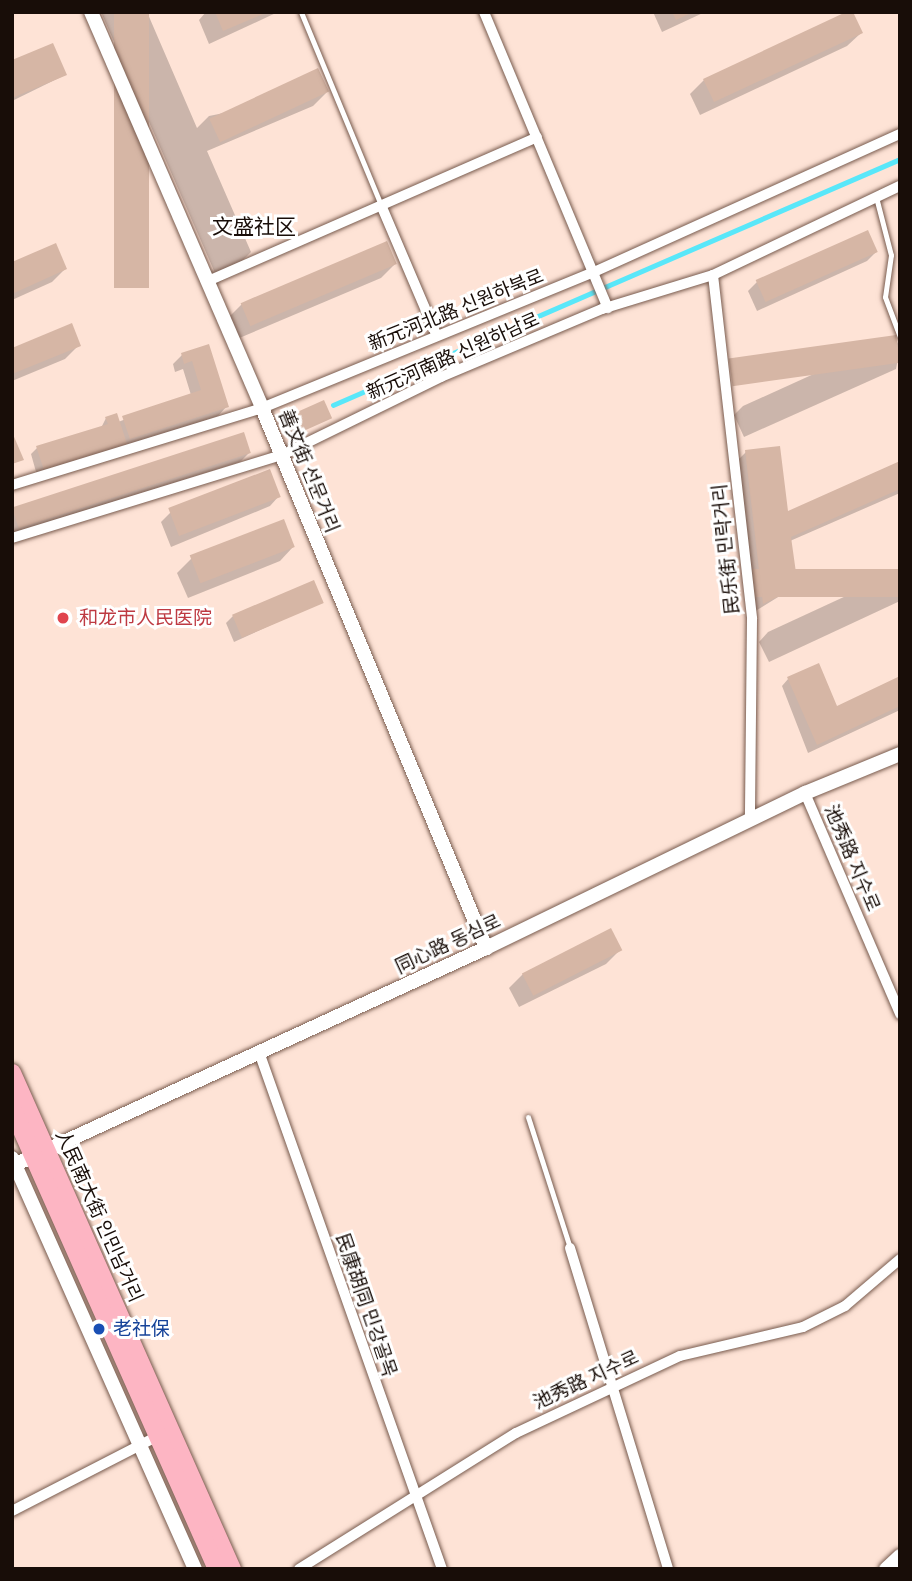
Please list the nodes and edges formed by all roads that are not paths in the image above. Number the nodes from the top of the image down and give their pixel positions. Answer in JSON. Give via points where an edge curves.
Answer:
{"nodes":[{"id":1,"x":91,"y":12,"type":"edge"},
{"id":2,"x":301,"y":12,"type":"edge"},
{"id":3,"x":484,"y":12,"type":"edge"},
{"id":4,"x":900,"y":134,"type":"edge"},
{"id":5,"x":537,"y":137,"type":"junction"},
{"id":6,"x":900,"y":186,"type":"edge"},
{"id":7,"x":876,"y":197,"type":"junction"},
{"id":8,"x":381,"y":205,"type":"junction"},
{"id":9,"x":713,"y":275,"type":"junction"},
{"id":10,"x":596,"y":277,"type":"junction"},
{"id":11,"x":208,"y":281,"type":"junction"},
{"id":12,"x":606,"y":304,"type":"junction"},
{"id":13,"x":437,"y":337,"type":"junction"},
{"id":14,"x":900,"y":337,"type":"edge"},
{"id":15,"x":262,"y":408,"type":"junction"},
{"id":16,"x":282,"y":455,"type":"junction"},
{"id":17,"x":12,"y":485,"type":"edge"},
{"id":18,"x":12,"y":538,"type":"edge"},
{"id":19,"x":900,"y":754,"type":"edge"},
{"id":20,"x":805,"y":793,"type":"junction"},
{"id":21,"x":750,"y":821,"type":"junction"},
{"id":22,"x":486,"y":948,"type":"junction"},
{"id":23,"x":900,"y":1014,"type":"edge"},
{"id":24,"x":259,"y":1052,"type":"junction"},
{"id":25,"x":12,"y":1073,"type":"edge"},
{"id":26,"x":12,"y":1108,"type":"edge"},
{"id":27,"x":528,"y":1117,"type":"dead end"},
{"id":28,"x":40,"y":1153,"type":"junction"},
{"id":29,"x":13,"y":1163,"type":"edge"},
{"id":30,"x":570,"y":1248,"type":"joint"},
{"id":31,"x":900,"y":1259,"type":"edge"},
{"id":32,"x":609,"y":1386,"type":"junction"},
{"id":33,"x":158,"y":1436,"type":"junction"},
{"id":34,"x":140,"y":1445,"type":"junction"},
{"id":35,"x":414,"y":1493,"type":"junction"},
{"id":36,"x":12,"y":1511,"type":"edge"},
{"id":37,"x":900,"y":1556,"type":"edge"},
{"id":38,"x":195,"y":1569,"type":"edge"},
{"id":39,"x":217,"y":1569,"type":"edge"},
{"id":40,"x":233,"y":1569,"type":"edge"},
{"id":41,"x":299,"y":1569,"type":"edge"},
{"id":42,"x":442,"y":1569,"type":"edge"},
{"id":43,"x":668,"y":1569,"type":"edge"},
{"id":44,"x":886,"y":1569,"type":"edge"}],
"edges":[{"from":1,"to":11,"type":"street","name":"善文街 선문거리"},
{"from":2,"to":8,"type":"lane"},
{"from":3,"to":5,"type":"street"},
{"from":4,"to":10,"type":"street","name":"新元河北路 신원하북로"},
{"from":5,"to":8,"type":"street"},
{"from":5,"to":10,"type":"street"},
{"from":6,"to":7,"type":"street","name":"新元河南路 신원하남로"},
{"from":7,"to":9,"type":"street","name":"新元河南路 신원하남로"},
{"from":7,"to":14,"type":"lane","via":[[891,256],[885,297]]},
{"from":8,"to":11,"type":"street"},
{"from":8,"to":13,"type":"street"},
{"from":9,"to":12,"type":"street","name":"新元河南路 신원하남로"},
{"from":9,"to":21,"type":"street","name":"民乐街 민락거리","via":[[752,619]]},
{"from":10,"to":12,"type":"street"},
{"from":10,"to":13,"type":"street","name":"新元河北路 신원하북로"},
{"from":11,"to":15,"type":"street","name":"善文街 선문거리"},
{"from":12,"to":16,"type":"street","name":"新元河南路 신원하남로","via":[[441,377]]},
{"from":13,"to":15,"type":"street","name":"新元河北路 신원하북로"},
{"from":15,"to":16,"type":"street","name":"善文街 선문거리"},
{"from":15,"to":17,"type":"street","name":"新元河北路 신원하북로"},
{"from":16,"to":18,"type":"street","name":"新元河南路 신원하남로"},
{"from":16,"to":22,"type":"street","name":"善文街 선문거리"},
{"from":19,"to":20,"type":"street","name":"同心路 동심로"},
{"from":20,"to":21,"type":"street","name":"同心路 동심로"},
{"from":20,"to":23,"type":"street","name":"池秀路 지수로"},
{"from":21,"to":22,"type":"street","name":"同心路 동심로"},
{"from":22,"to":24,"type":"street","name":"同心路 동심로"},
{"from":24,"to":28,"type":"street","name":"同心路 동심로"},
{"from":24,"to":35,"type":"street","name":"民康胡同 민강골목"},
{"from":25,"to":28,"type":"main road","name":"人民南大街 인민남거리"},
{"from":26,"to":28,"type":"main road","name":"人民南大街 인민남거리"},
{"from":27,"to":30,"type":"lane"},
{"from":28,"to":29,"type":"street","name":"同心路 동심로"},
{"from":28,"to":33,"type":"main road","name":"人民南大街 인민남거리"},
{"from":28,"to":40,"type":"main road","name":"人民南大街 인민남거리"},
{"from":29,"to":34,"type":"street"},
{"from":30,"to":32,"type":"street"},
{"from":31,"to":32,"type":"street","name":"池秀路 지수로","via":[[845,1306],[803,1327],[680,1356]]},
{"from":32,"to":35,"type":"street","name":"池秀路 지수로","via":[[516,1433]]},
{"from":32,"to":43,"type":"street"},
{"from":33,"to":34,"type":"street"},
{"from":33,"to":39,"type":"main road","name":"人民南大街 인민남거리"},
{"from":34,"to":36,"type":"street"},
{"from":34,"to":38,"type":"street"},
{"from":35,"to":41,"type":"street","name":"池秀路 지수로"},
{"from":35,"to":42,"type":"street","name":"民康胡同 민강골목"},
{"from":37,"to":44,"type":"street"}]}
